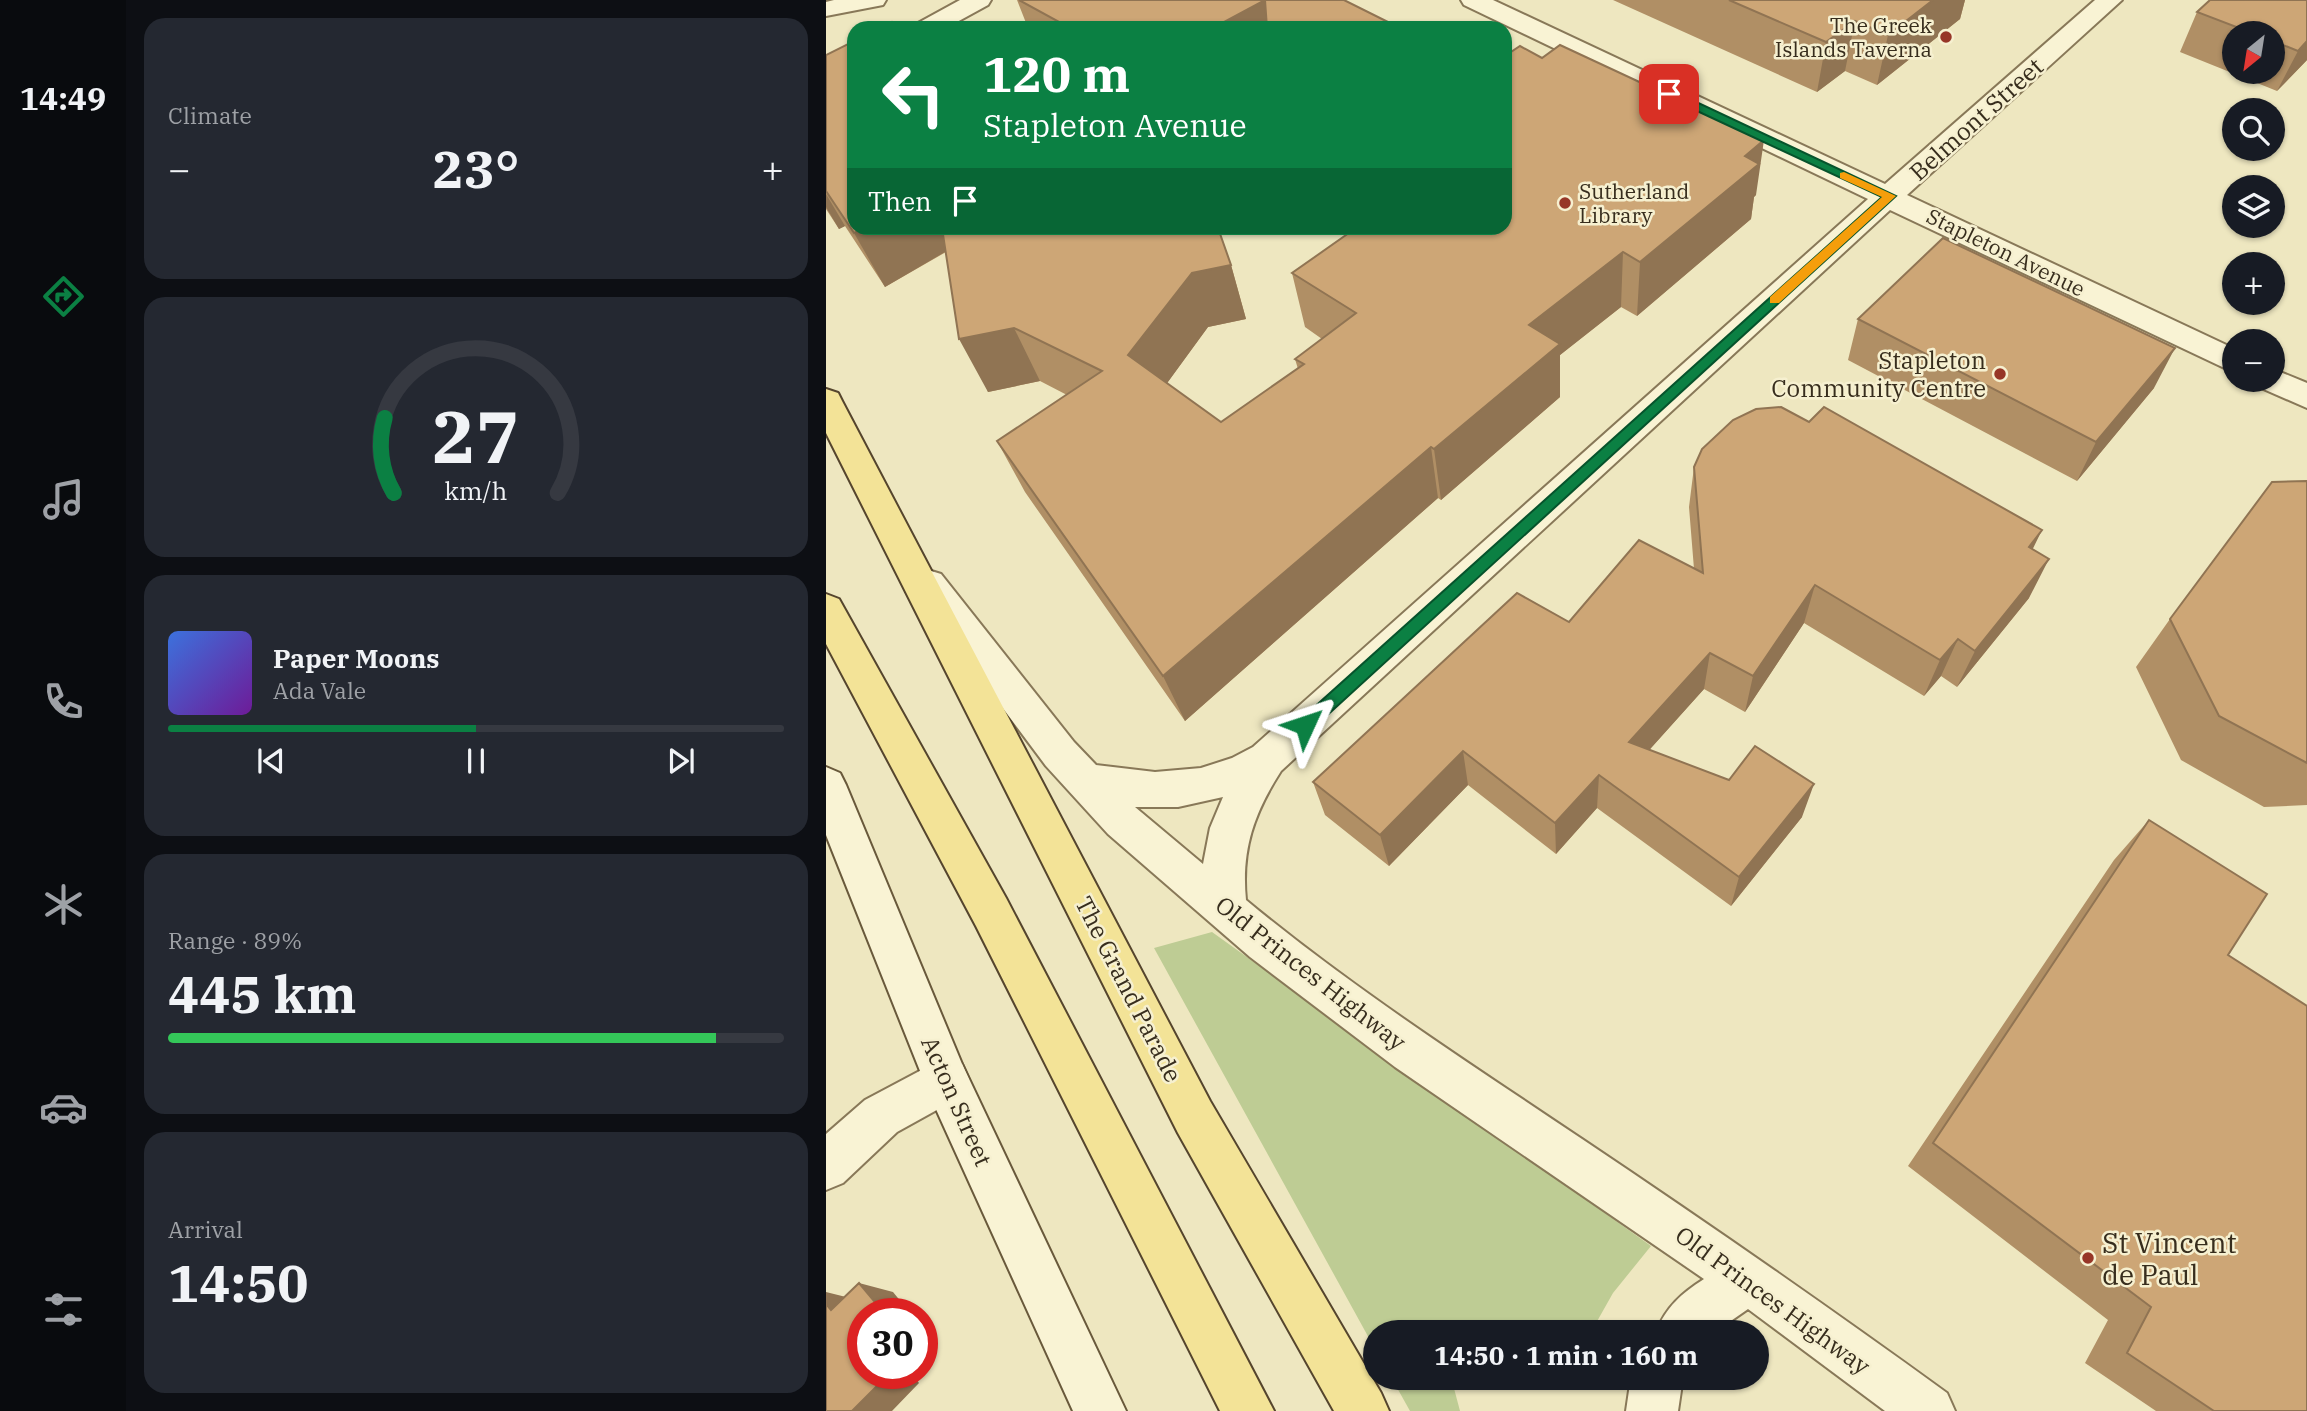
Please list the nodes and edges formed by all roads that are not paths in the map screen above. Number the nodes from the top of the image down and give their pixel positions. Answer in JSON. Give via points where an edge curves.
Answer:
{"nodes":[{"id":1,"x":874,"y":0,"type":"edge"},
{"id":2,"x":979,"y":0,"type":"edge"},
{"id":3,"x":1473,"y":0,"type":"edge"},
{"id":4,"x":2110,"y":0,"type":"edge"},
{"id":5,"x":828,"y":8,"type":"edge"},
{"id":6,"x":851,"y":21,"type":"edge"},
{"id":7,"x":939,"y":21,"type":"edge"},
{"id":8,"x":1890,"y":196,"type":"junction"},
{"id":9,"x":2222,"y":356,"type":"edge"},
{"id":10,"x":2285,"y":386,"type":"edge"},
{"id":11,"x":2307,"y":396,"type":"edge"},
{"id":12,"x":826,"y":401,"type":"edge"},
{"id":13,"x":909,"y":559,"type":"junction"},
{"id":14,"x":826,"y":609,"type":"edge"},
{"id":15,"x":1267,"y":759,"type":"junction"},
{"id":16,"x":1084,"y":780,"type":"junction"},
{"id":17,"x":826,"y":785,"type":"edge"},
{"id":18,"x":1226,"y":907,"type":"junction"},
{"id":19,"x":946,"y":1080,"type":"junction"},
{"id":20,"x":826,"y":1166,"type":"edge"},
{"id":21,"x":1749,"y":1280,"type":"junction"},
{"id":22,"x":1692,"y":1320,"type":"edge"},
{"id":23,"x":1655,"y":1390,"type":"edge"},
{"id":24,"x":1101,"y":1411,"type":"edge"},
{"id":25,"x":1248,"y":1411,"type":"edge"},
{"id":26,"x":1363,"y":1411,"type":"edge"},
{"id":27,"x":1652,"y":1411,"type":"edge"},
{"id":28,"x":1929,"y":1411,"type":"edge"}],
"edges":[{"from":1,"to":5,"type":"street"},
{"from":2,"to":7,"type":"street"},
{"from":3,"to":8,"type":"street","name":"Stapleton Avenue"},
{"from":4,"to":8,"type":"street","name":"Belmont Street"},
{"from":5,"to":6,"type":"street"},
{"from":8,"to":9,"type":"street","name":"Stapleton Avenue"},
{"from":8,"to":15,"type":"street","name":"Belmont Street"},
{"from":10,"to":11,"type":"street"},
{"from":12,"to":13,"type":"main road","name":"Old Princes Highway"},
{"from":13,"to":16,"type":"street","name":"Old Princes Highway"},
{"from":13,"to":26,"type":"main road","name":"The Grand Parade","via":[[1194,1117]]},
{"from":14,"to":25,"type":"main road","via":[[991,912]]},
{"from":15,"to":16,"type":"street","name":"Belmont Street","via":[[1225,779],[1180,788],[1141,791]]},
{"from":15,"to":18,"type":"street","via":[[1243,797],[1224,846],[1221,868]]},
{"from":16,"to":18,"type":"street","name":"Old Princes Highway","via":[[1131,829]]},
{"from":17,"to":19,"type":"street","name":"Acton Street"},
{"from":18,"to":21,"type":"street","name":"Old Princes Highway","via":[[1265,943],[1412,1051]]},
{"from":19,"to":20,"type":"street","via":[[881,1116]]},
{"from":19,"to":24,"type":"street","name":"Acton Street"},
{"from":21,"to":22,"type":"street"},
{"from":21,"to":28,"type":"street","name":"Old Princes Highway"},
{"from":23,"to":27,"type":"street"}]}
